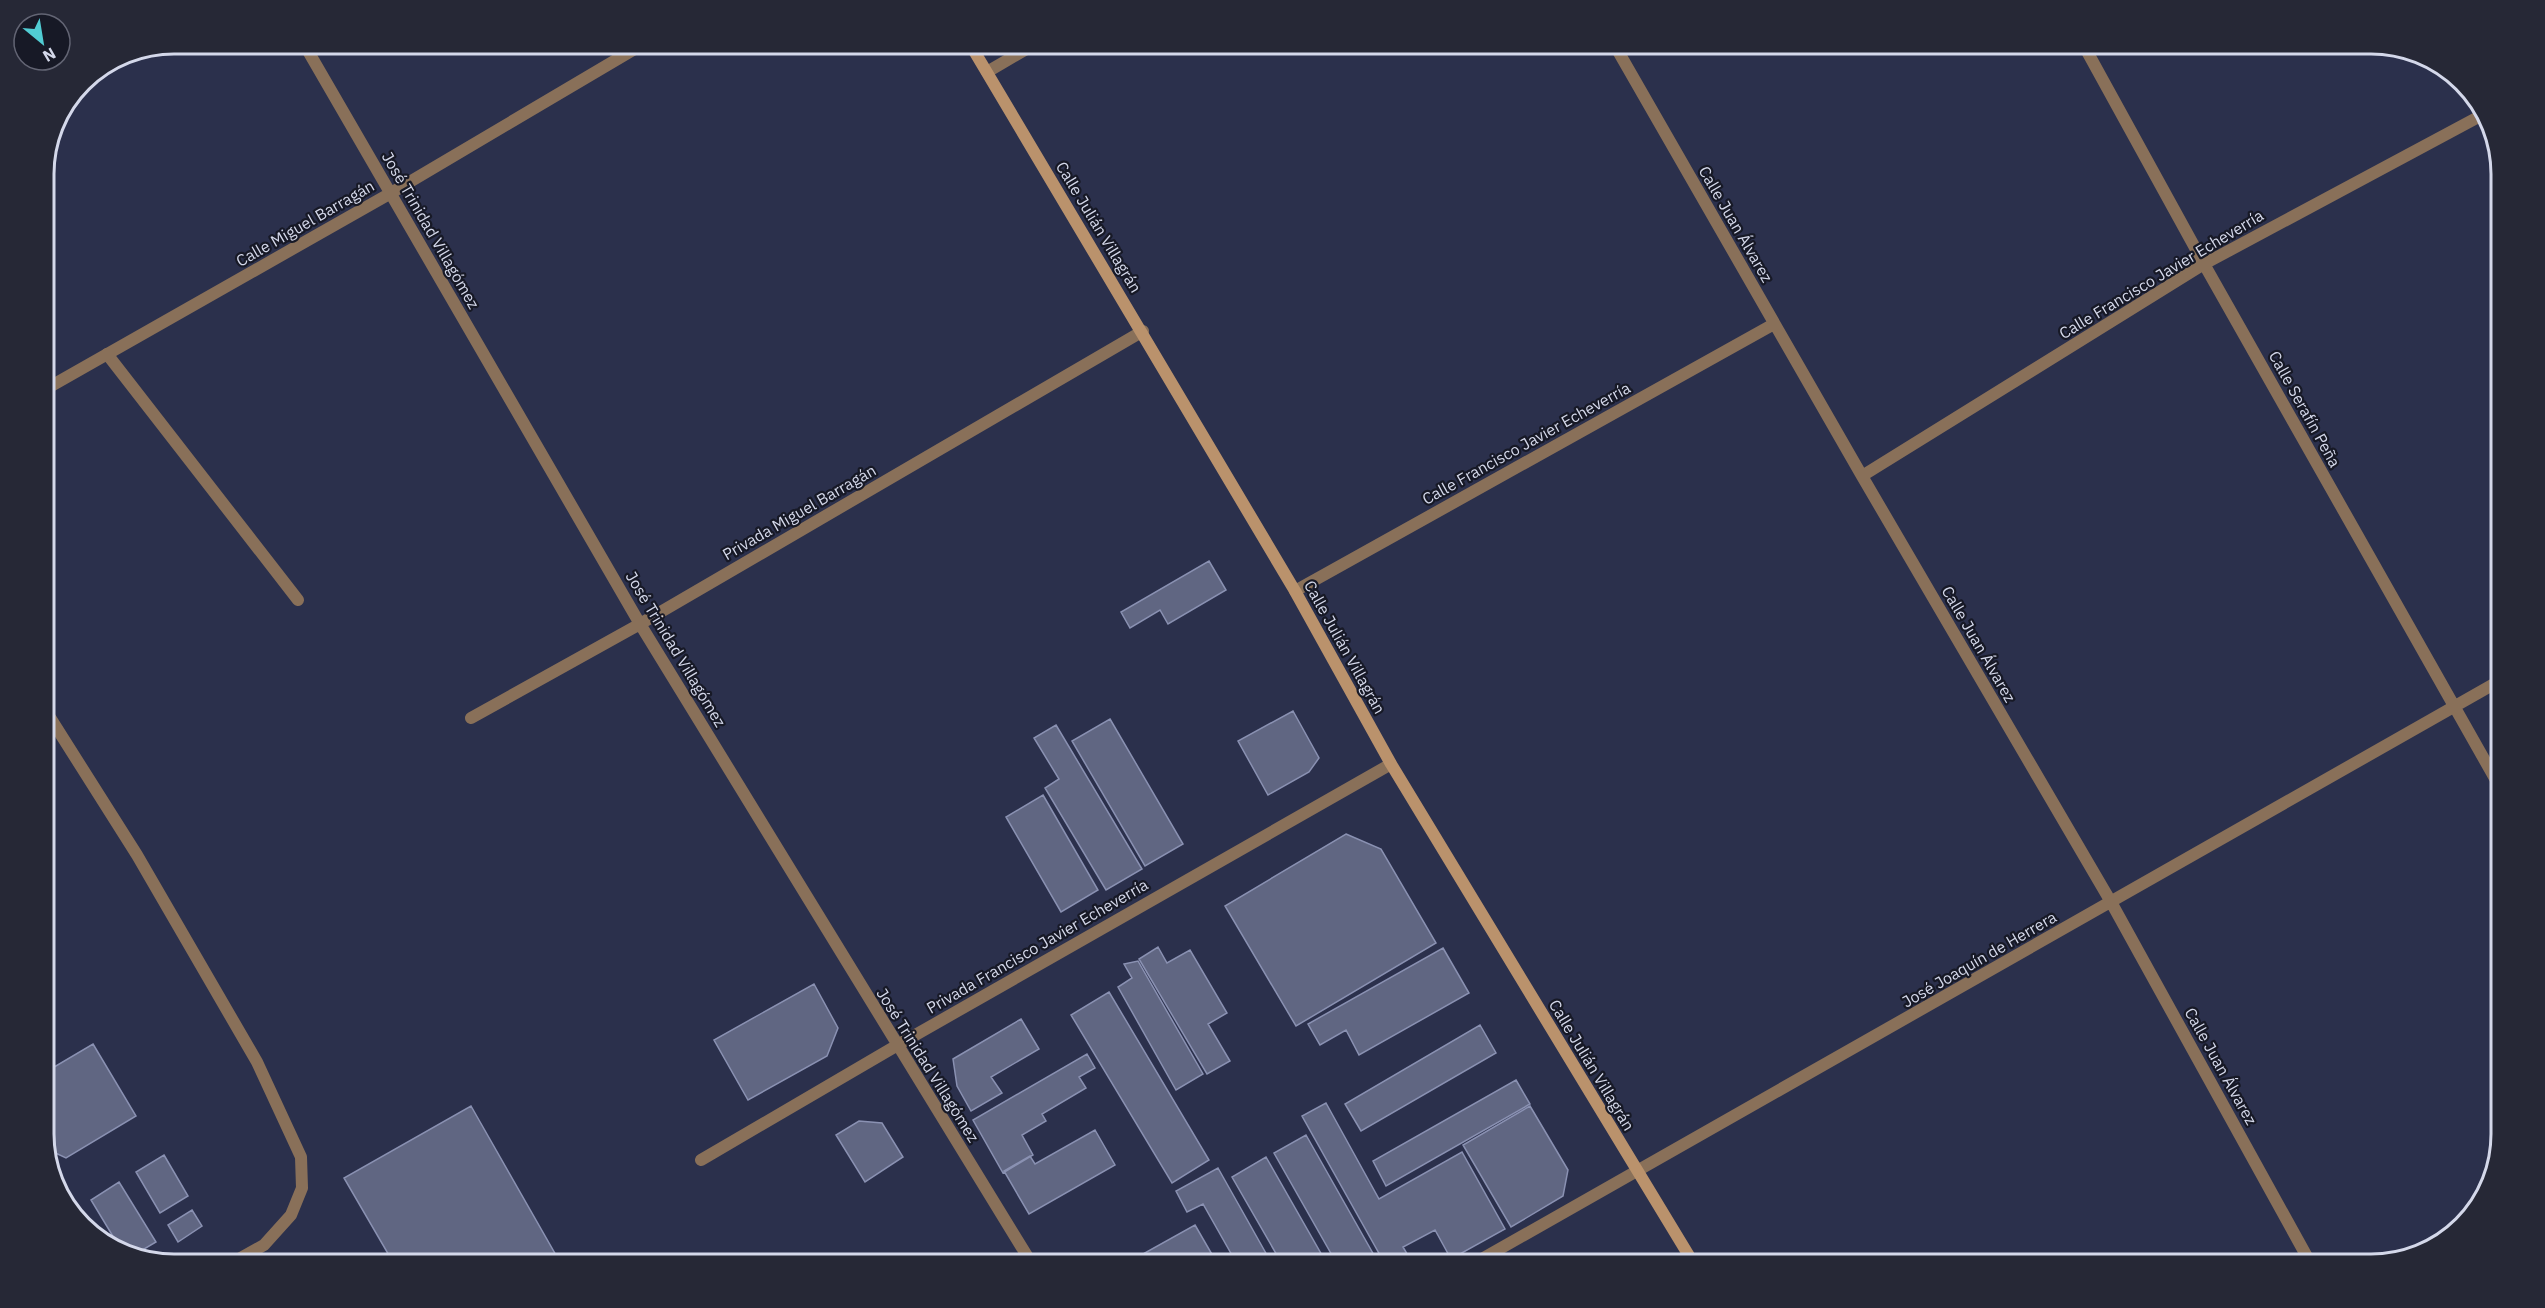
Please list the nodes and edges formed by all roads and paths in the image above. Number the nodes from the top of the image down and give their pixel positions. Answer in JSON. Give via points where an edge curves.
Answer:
{"nodes":[{"id":1,"x":310,"y":54,"type":"edge"},
{"id":2,"x":626,"y":54,"type":"edge"},
{"id":3,"x":976,"y":54,"type":"edge"},
{"id":4,"x":1018,"y":54,"type":"edge"},
{"id":5,"x":1620,"y":54,"type":"edge"},
{"id":6,"x":2088,"y":54,"type":"edge"},
{"id":7,"x":987,"y":72,"type":"junction"},
{"id":8,"x":2477,"y":118,"type":"edge"},
{"id":9,"x":391,"y":193,"type":"junction"},
{"id":10,"x":2204,"y":264,"type":"junction"},
{"id":11,"x":1774,"y":324,"type":"junction"},
{"id":12,"x":1143,"y":331,"type":"junction"},
{"id":13,"x":107,"y":354,"type":"junction"},
{"id":14,"x":54,"y":384,"type":"edge"},
{"id":15,"x":1862,"y":476,"type":"junction"},
{"id":16,"x":1295,"y":591,"type":"junction"},
{"id":17,"x":298,"y":600,"type":"dead end"},
{"id":18,"x":640,"y":624,"type":"junction"},
{"id":19,"x":2491,"y":686,"type":"edge"},
{"id":20,"x":2454,"y":708,"type":"junction"},
{"id":21,"x":471,"y":718,"type":"dead end"},
{"id":22,"x":54,"y":724,"type":"edge"},
{"id":23,"x":1391,"y":764,"type":"junction"},
{"id":24,"x":2491,"y":772,"type":"edge"},
{"id":25,"x":2111,"y":902,"type":"junction"},
{"id":26,"x":896,"y":1046,"type":"junction"},
{"id":27,"x":701,"y":1161,"type":"dead end"},
{"id":28,"x":1638,"y":1173,"type":"junction"},
{"id":29,"x":248,"y":1254,"type":"edge"},
{"id":30,"x":1026,"y":1254,"type":"edge"},
{"id":31,"x":1491,"y":1254,"type":"edge"},
{"id":32,"x":1688,"y":1254,"type":"edge"},
{"id":33,"x":2305,"y":1254,"type":"edge"}],
"edges":[{"from":1,"to":9,"type":"street","name":"José Trinidad Villagómez"},
{"from":2,"to":9,"type":"street","name":"Calle Miguel Barragán"},
{"from":3,"to":7,"type":"street","name":"Calle Julián Villagrán"},
{"from":4,"to":7,"type":"street"},
{"from":5,"to":11,"type":"street","name":"Calle Juan Álvarez"},
{"from":6,"to":10,"type":"street","name":"Calle Serafín Peña"},
{"from":7,"to":12,"type":"street","name":"Calle Julián Villagrán"},
{"from":8,"to":10,"type":"street","name":"Calle Francisco Javier Echeverría"},
{"from":9,"to":13,"type":"street","name":"Calle Miguel Barragán"},
{"from":9,"to":18,"type":"street","name":"José Trinidad Villagómez"},
{"from":10,"to":15,"type":"street","name":"Calle Francisco Javier Echeverría"},
{"from":10,"to":20,"type":"street","name":"Calle Serafín Peña"},
{"from":11,"to":15,"type":"street","name":"Calle Juan Álvarez"},
{"from":11,"to":16,"type":"street","name":"Calle Francisco Javier Echeverría"},
{"from":12,"to":16,"type":"street","name":"Calle Julián Villagrán"},
{"from":12,"to":18,"type":"street","name":"Privada Miguel Barragán"},
{"from":13,"to":14,"type":"street","name":"Calle Miguel Barragán"},
{"from":13,"to":17,"type":"street"},
{"from":15,"to":25,"type":"street","name":"Calle Juan Álvarez"},
{"from":16,"to":23,"type":"street","name":"Calle Julián Villagrán"},
{"from":18,"to":21,"type":"street","name":"Privada Miguel Barragán"},
{"from":18,"to":26,"type":"street","name":"José Trinidad Villagómez"},
{"from":19,"to":20,"type":"street","name":"José Joaquín de Herrera"},
{"from":20,"to":24,"type":"street","name":"Calle Serafín Peña"},
{"from":20,"to":25,"type":"street","name":"José Joaquín de Herrera"},
{"from":22,"to":29,"type":"street","via":[[137,855],[256,1062],[301,1157],[302,1188],[291,1215],[264,1245]]},
{"from":23,"to":26,"type":"street","name":"Privada Francisco Javier Echeverría"},
{"from":23,"to":28,"type":"street","name":"Calle Julián Villagrán"},
{"from":25,"to":28,"type":"street","name":"José Joaquín de Herrera"},
{"from":25,"to":33,"type":"street","name":"Calle Juan Álvarez"},
{"from":26,"to":27,"type":"street","name":"Privada Francisco Javier Echeverría"},
{"from":26,"to":30,"type":"street","name":"José Trinidad Villagómez"},
{"from":28,"to":31,"type":"street","name":"José Joaquín de Herrera"},
{"from":28,"to":32,"type":"street","name":"Calle Julián Villagrán"}]}
